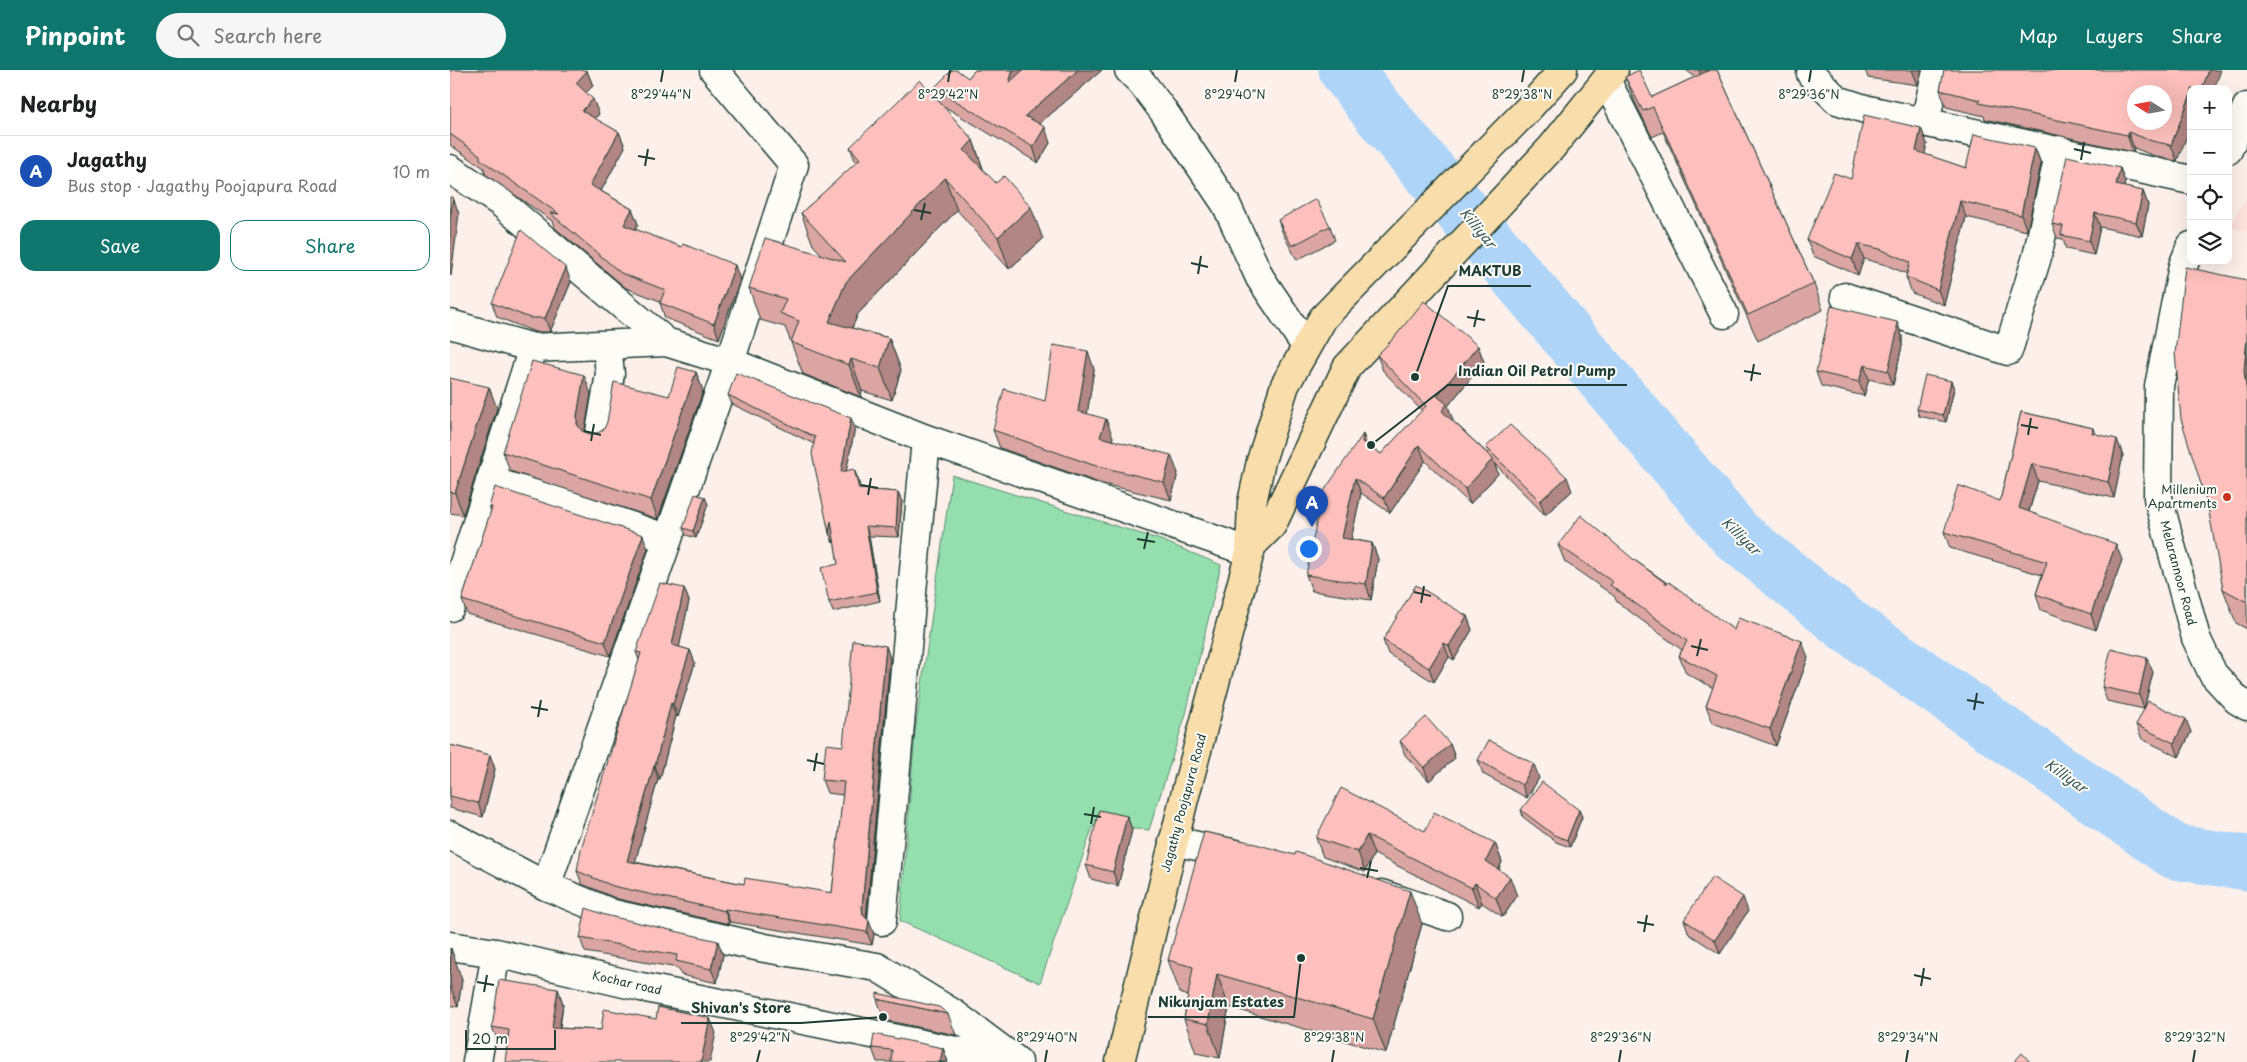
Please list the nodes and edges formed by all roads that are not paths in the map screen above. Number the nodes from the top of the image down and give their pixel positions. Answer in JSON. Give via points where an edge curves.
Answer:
{"nodes":[{"id":1,"x":714,"y":70,"type":"edge"},
{"id":2,"x":1129,"y":70,"type":"edge"},
{"id":3,"x":1562,"y":70,"type":"edge"},
{"id":4,"x":1936,"y":70,"type":"edge"},
{"id":5,"x":1812,"y":74,"type":"dead end"},
{"id":6,"x":1610,"y":75,"type":"edge"},
{"id":7,"x":2247,"y":107,"type":"edge"},
{"id":8,"x":1925,"y":121,"type":"junction"},
{"id":9,"x":2232,"y":141,"type":"edge"},
{"id":10,"x":2060,"y":150,"type":"junction"},
{"id":11,"x":450,"y":169,"type":"edge"},
{"id":12,"x":2187,"y":179,"type":"edge"},
{"id":13,"x":2187,"y":256,"type":"edge"},
{"id":14,"x":1845,"y":297,"type":"dead end"},
{"id":15,"x":1724,"y":314,"type":"dead end"},
{"id":16,"x":450,"y":324,"type":"edge"},
{"id":17,"x":666,"y":342,"type":"junction"},
{"id":18,"x":606,"y":345,"type":"junction"},
{"id":19,"x":1306,"y":346,"type":"junction"},
{"id":20,"x":532,"y":348,"type":"junction"},
{"id":21,"x":730,"y":362,"type":"junction"},
{"id":22,"x":599,"y":438,"type":"edge"},
{"id":23,"x":926,"y":439,"type":"junction"},
{"id":24,"x":490,"y":481,"type":"junction"},
{"id":25,"x":668,"y":539,"type":"junction"},
{"id":26,"x":1251,"y":548,"type":"junction"},
{"id":27,"x":450,"y":607,"type":"edge"},
{"id":28,"x":2247,"y":706,"type":"edge"},
{"id":29,"x":450,"y":835,"type":"edge"},
{"id":30,"x":1174,"y":841,"type":"junction"},
{"id":31,"x":1258,"y":859,"type":"edge"},
{"id":32,"x":546,"y":886,"type":"junction"},
{"id":33,"x":1362,"y":887,"type":"edge"},
{"id":34,"x":1447,"y":916,"type":"dead end"},
{"id":35,"x":882,"y":921,"type":"dead end"},
{"id":36,"x":450,"y":946,"type":"edge"},
{"id":37,"x":496,"y":953,"type":"junction"},
{"id":38,"x":477,"y":1062,"type":"edge"},
{"id":39,"x":1010,"y":1062,"type":"edge"},
{"id":40,"x":1018,"y":1062,"type":"edge"},
{"id":41,"x":1120,"y":1062,"type":"edge"}],
"edges":[{"from":1,"to":21,"type":"street","via":[[794,165]]},
{"from":2,"to":19,"type":"street","via":[[1164,112],[1226,204],[1260,278]]},
{"from":3,"to":19,"type":"main road","name":"Jagathy Poojapura Road","via":[[1527,110],[1323,318]]},
{"from":4,"to":8,"type":"street"},
{"from":5,"to":8,"type":"street","via":[[1837,100],[1868,110]]},
{"from":6,"to":15,"type":"street"},
{"from":6,"to":26,"type":"main road","via":[[1552,147],[1347,367],[1272,525]]},
{"from":7,"to":9,"type":"street"},
{"from":8,"to":10,"type":"street"},
{"from":10,"to":12,"type":"street"},
{"from":10,"to":14,"type":"street","via":[[2037,257],[2008,351]]},
{"from":11,"to":17,"type":"street","via":[[500,202]]},
{"from":13,"to":28,"type":"street","name":"Melarannoor Road","via":[[2159,386],[2158,498],[2196,638],[2213,674]]},
{"from":16,"to":20,"type":"street"},
{"from":17,"to":18,"type":"street"},
{"from":17,"to":21,"type":"street"},
{"from":18,"to":20,"type":"street"},
{"from":18,"to":22,"type":"street","via":[[610,374]]},
{"from":19,"to":26,"type":"main road","name":"Jagathy Poojapura Road","via":[[1285,385],[1261,461],[1252,503]]},
{"from":20,"to":24,"type":"street"},
{"from":21,"to":23,"type":"street"},
{"from":21,"to":25,"type":"street"},
{"from":23,"to":26,"type":"street"},
{"from":23,"to":35,"type":"street"},
{"from":24,"to":25,"type":"street"},
{"from":24,"to":27,"type":"street"},
{"from":25,"to":32,"type":"street"},
{"from":26,"to":30,"type":"main road","name":"Jagathy Poojapura Road"},
{"from":29,"to":32,"type":"street"},
{"from":30,"to":31,"type":"street"},
{"from":30,"to":41,"type":"main road","name":"Jagathy Poojapura Road"},
{"from":32,"to":40,"type":"street","via":[[613,914],[765,948],[877,967],[954,1014]]},
{"from":33,"to":34,"type":"street"},
{"from":36,"to":37,"type":"street","name":"Kochar road"},
{"from":37,"to":38,"type":"street"},
{"from":37,"to":39,"type":"street","name":"Kochar road","via":[[641,987]]}]}
